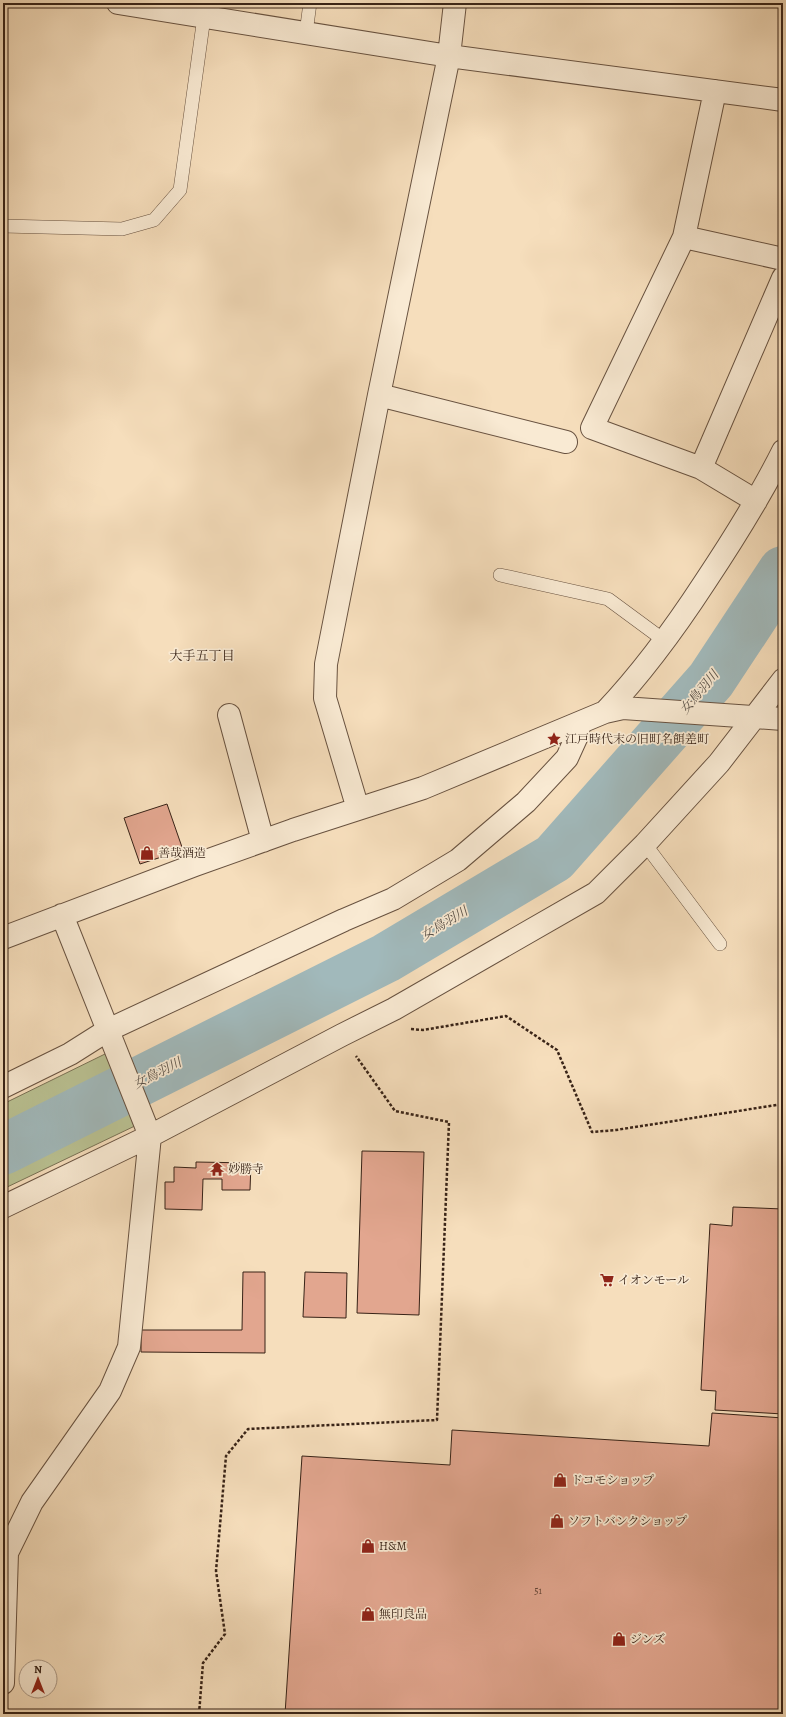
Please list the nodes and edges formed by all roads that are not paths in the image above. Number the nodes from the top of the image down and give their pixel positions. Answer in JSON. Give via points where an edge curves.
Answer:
{"nodes":[{"id":1,"x":118,"y":3,"type":"edge"},
{"id":2,"x":310,"y":3,"type":"edge"},
{"id":3,"x":455,"y":3,"type":"edge"},
{"id":4,"x":204,"y":16,"type":"junction"},
{"id":5,"x":306,"y":33,"type":"junction"},
{"id":6,"x":449,"y":56,"type":"junction"},
{"id":7,"x":715,"y":91,"type":"junction"},
{"id":8,"x":783,"y":100,"type":"edge"},
{"id":9,"x":3,"y":226,"type":"edge"},
{"id":10,"x":684,"y":237,"type":"junction"},
{"id":11,"x":783,"y":259,"type":"edge"},
{"id":12,"x":783,"y":278,"type":"edge"},
{"id":13,"x":379,"y":395,"type":"junction"},
{"id":14,"x":566,"y":442,"type":"dead end"},
{"id":15,"x":783,"y":452,"type":"edge"},
{"id":16,"x":701,"y":468,"type":"junction"},
{"id":17,"x":756,"y":501,"type":"junction"},
{"id":18,"x":500,"y":575,"type":"dead end"},
{"id":19,"x":665,"y":641,"type":"junction"},
{"id":20,"x":783,"y":680,"type":"edge"},
{"id":21,"x":614,"y":710,"type":"junction"},
{"id":22,"x":229,"y":715,"type":"dead end"},
{"id":23,"x":751,"y":715,"type":"junction"},
{"id":24,"x":783,"y":718,"type":"edge"},
{"id":25,"x":580,"y":723,"type":"junction"},
{"id":26,"x":358,"y":809,"type":"junction"},
{"id":27,"x":263,"y":841,"type":"junction"},
{"id":28,"x":645,"y":844,"type":"junction"},
{"id":29,"x":62,"y":915,"type":"junction"},
{"id":30,"x":3,"y":938,"type":"edge"},
{"id":31,"x":720,"y":944,"type":"dead end"},
{"id":32,"x":111,"y":1037,"type":"junction"},
{"id":33,"x":3,"y":1087,"type":"edge"},
{"id":34,"x":148,"y":1129,"type":"junction"},
{"id":35,"x":3,"y":1207,"type":"edge"},
{"id":36,"x":3,"y":1683,"type":"edge"}],
"edges":[{"from":1,"to":4,"type":"street"},
{"from":2,"to":5,"type":"lane"},
{"from":3,"to":6,"type":"street"},
{"from":4,"to":5,"type":"street"},
{"from":4,"to":9,"type":"lane","via":[[180,190],[154,220],[122,230]]},
{"from":5,"to":6,"type":"street"},
{"from":6,"to":7,"type":"street"},
{"from":6,"to":13,"type":"street"},
{"from":7,"to":8,"type":"street"},
{"from":7,"to":10,"type":"street"},
{"from":10,"to":11,"type":"street"},
{"from":10,"to":16,"type":"street","via":[[592,428]]},
{"from":12,"to":16,"type":"street"},
{"from":13,"to":14,"type":"street"},
{"from":13,"to":26,"type":"street","via":[[326,664],[325,698]]},
{"from":15,"to":17,"type":"street"},
{"from":16,"to":17,"type":"street"},
{"from":17,"to":19,"type":"street","via":[[734,540]]},
{"from":18,"to":19,"type":"lane","via":[[608,599]]},
{"from":19,"to":21,"type":"street"},
{"from":20,"to":23,"type":"street"},
{"from":21,"to":23,"type":"street"},
{"from":21,"to":25,"type":"street"},
{"from":22,"to":27,"type":"street"},
{"from":23,"to":24,"type":"street"},
{"from":23,"to":28,"type":"street","via":[[719,763]]},
{"from":25,"to":26,"type":"street","via":[[423,788]]},
{"from":25,"to":32,"type":"street","via":[[567,758],[526,802],[458,860],[393,899],[344,920]]},
{"from":26,"to":27,"type":"street"},
{"from":27,"to":29,"type":"street"},
{"from":28,"to":31,"type":"lane"},
{"from":28,"to":34,"type":"street","via":[[596,893],[394,1009]]},
{"from":29,"to":30,"type":"street"},
{"from":29,"to":32,"type":"street"},
{"from":32,"to":33,"type":"street"},
{"from":32,"to":34,"type":"street"},
{"from":34,"to":35,"type":"street"},
{"from":34,"to":36,"type":"street","via":[[129,1347],[110,1392],[32,1502],[8,1552]]}]}
